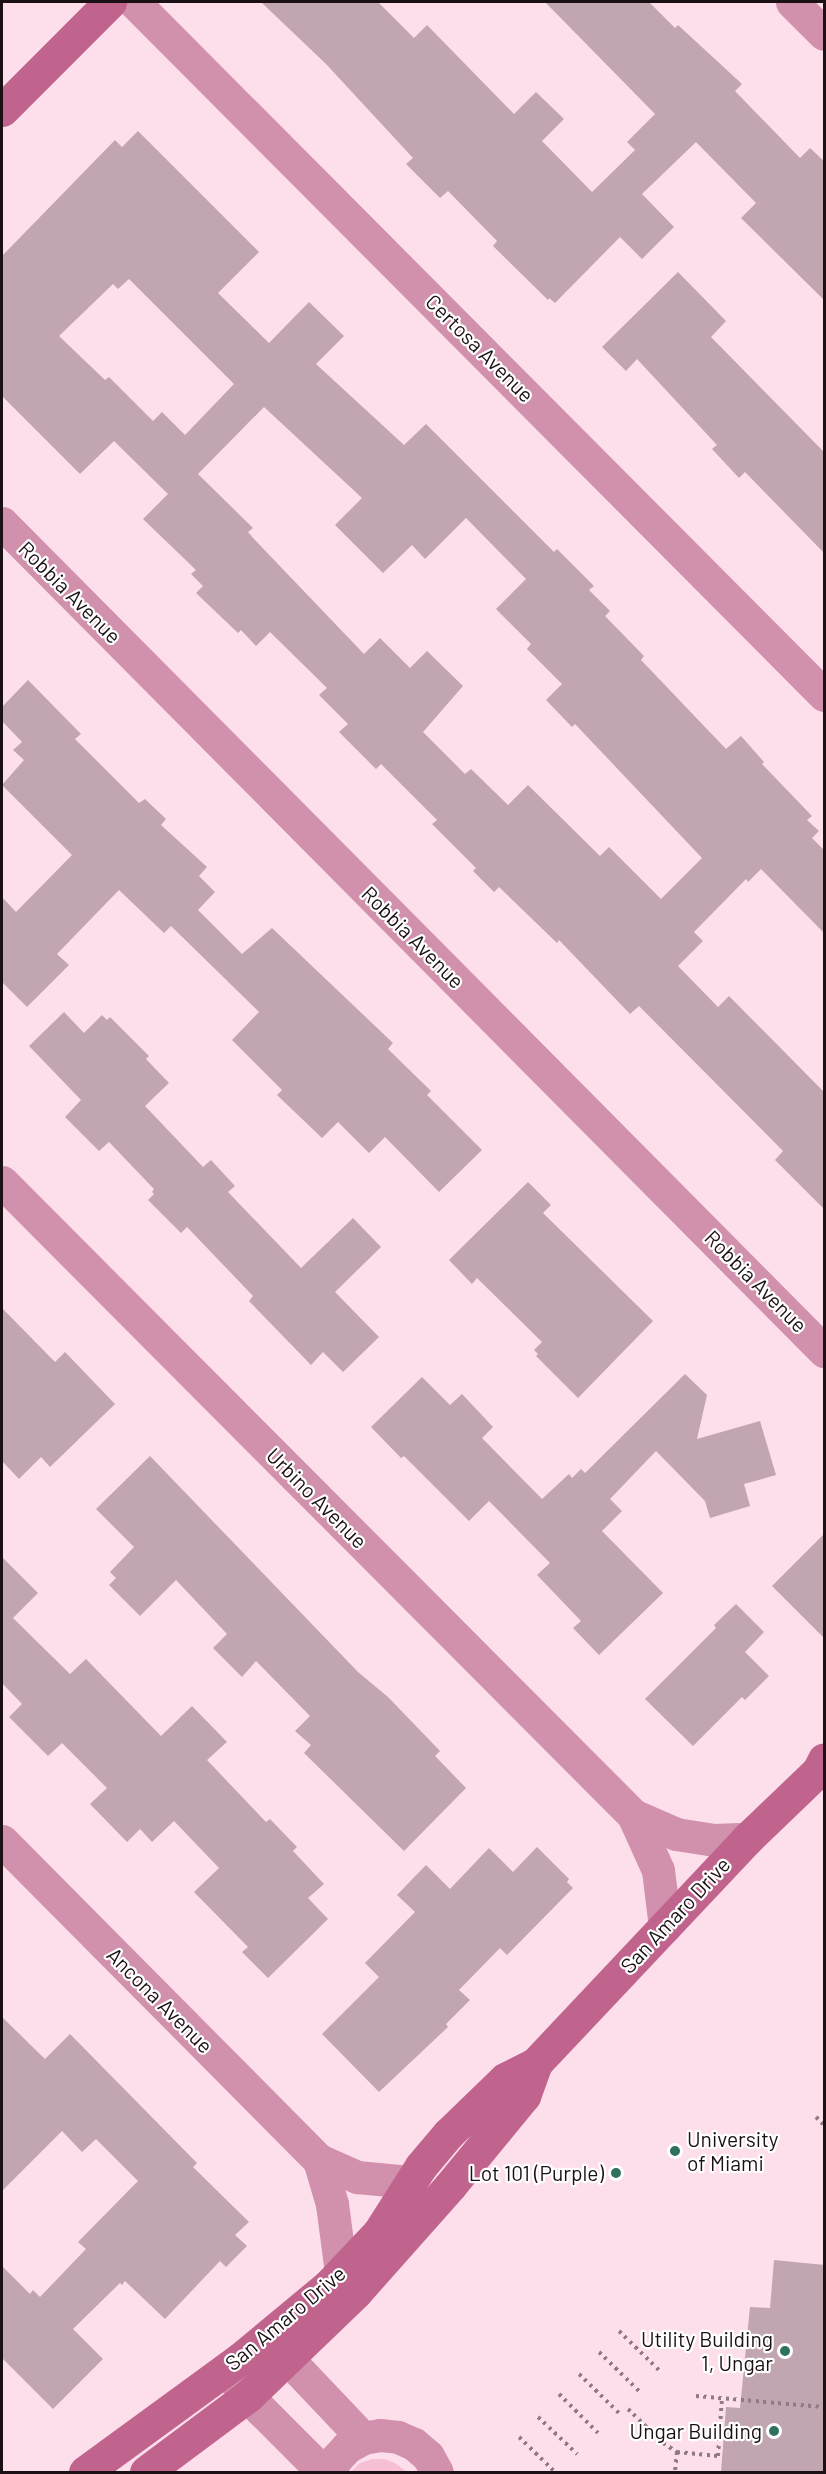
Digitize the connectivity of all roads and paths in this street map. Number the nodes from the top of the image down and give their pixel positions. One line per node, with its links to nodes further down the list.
1 (110, 2): 5 (street)
2 (134, 2): 7 (street, Certosa Avenue)
3 (792, 2): 4 (street)
4 (825, 34)
5 (2, 110)
6 (2, 523): 9 (street, Robbia Avenue)
7 (825, 695)
8 (2, 1182): 11 (street, Urbino Avenue)
9 (825, 1351)
10 (822, 1766): 12 (street, San Amaro Drive)
11 (633, 1815): 12 (street, Urbino Avenue); 14 (street, Urbino Avenue)
12 (747, 1839): 14 (street, San Amaro Drive)
13 (2, 1840): 18 (street, Ancona Avenue)
14 (665, 1927): 15 (street, San Amaro Drive)
15 (536, 2063): 19 (street, San Amaro Drive); 22 (street, San Amaro Drive)
16 (816, 2117): 17 (path)
17 (825, 2125)
18 (319, 2160): 19 (street, Ancona Avenue); 20 (street, Ancona Avenue)
19 (410, 2182): 20 (street, San Amaro Drive)
20 (341, 2272): 22 (street, San Amaro Drive)
21 (619, 2331): 25 (path)
22 (277, 2348): 24 (street, San Amaro Drive); 29 (street, San Amaro Drive); 38 (street)
23 (599, 2352): 27 (path)
24 (225, 2370): 29 (street); 43 (street, San Amaro Drive)
25 (660, 2371)
26 (579, 2374): 34 (path)
27 (639, 2391)
28 (559, 2394): 36 (path)
29 (248, 2396): 44 (street, San Amaro Drive); 45 (street)
30 (696, 2396): 31 (path)
31 (722, 2398): 32 (path); 41 (path)
32 (825, 2407)
33 (628, 2409): 39 (path)
34 (619, 2413)
35 (538, 2416): 40 (path)
36 (598, 2433)
37 (519, 2437): 48 (path)
38 (363, 2438): 46 (street); 47 (street)
39 (677, 2452): 41 (path); 49 (path)
40 (577, 2454)
41 (700, 2454): 42 (path)
42 (700, 2460)
43 (85, 2472)
44 (146, 2472)
45 (323, 2472)
46 (329, 2472)
47 (437, 2472)
48 (555, 2472)
49 (675, 2472)

